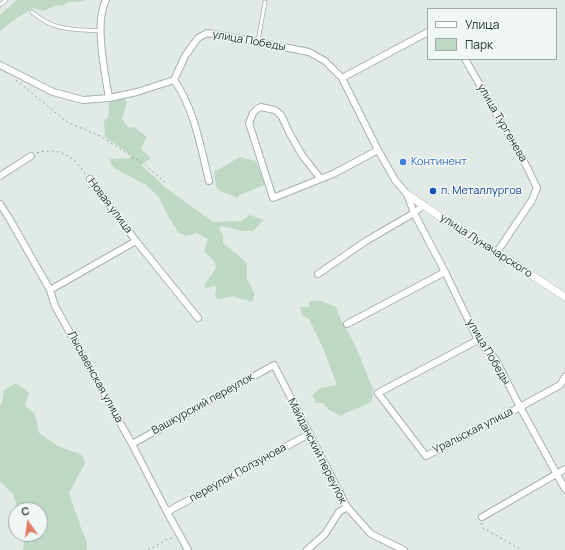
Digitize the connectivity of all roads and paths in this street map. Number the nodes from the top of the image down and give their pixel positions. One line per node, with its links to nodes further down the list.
1 (6, 0): 4 (lane)
2 (106, 0): 6 (street)
3 (265, 2): 8 (lane)
4 (0, 5)
5 (32, 12): 6 (lane)
6 (101, 31): 14 (street)
7 (427, 33): 11 (street)
8 (258, 42): 11 (street, улица Победы); 12 (street, улица Победы)
9 (466, 60): 27 (street, улица Тургенева)
10 (0, 65): 14 (street)
11 (342, 78): 15 (street, улица Победы)
12 (174, 80): 14 (street); 20 (street)
13 (17, 81): 21 (path)
14 (109, 98)
15 (378, 150): 18 (street); 22 (street, улица Победы)
16 (31, 156): 17 (street); 19 (path, Новая улица)
17 (0, 176)
18 (320, 178): 18 (street)
19 (90, 180): 26 (street, Новая улица)
20 (209, 181)
21 (166, 184)
22 (407, 194): 24 (street, улица Луначарского); 25 (street, улица Победы)
23 (0, 204): 30 (street, Лысьвенская улица)
24 (424, 205): 25 (street); 27 (street, улица Луначарского)
25 (414, 213): 28 (street, улица Победы); 29 (street)
26 (136, 242): 30 (street); 32 (street, Новая улица)
27 (497, 252): 31 (street, улица Луначарского)
28 (445, 272): 33 (street); 34 (street, улица Победы)
29 (318, 274)
30 (50, 290): 39 (street, Лысьвенская улица)
31 (565, 297)
32 (198, 318)
33 (347, 324)
34 (478, 340): 37 (street, улица Победы); 37 (street, Уральская улица)
35 (274, 365): 38 (street, Майданский переулок); 39 (street, Вашкурский переулок)
36 (565, 377): 37 (street, Уральская улица)
37 (520, 408): 41 (street, улица Победы)
38 (309, 434): 43 (street, Майданский переулок); 44 (street, переулок Ползунова)
39 (132, 444): 44 (street, Лысьвенская улица)
40 (565, 469): 41 (street)
41 (556, 474): 42 (street, улица Победы); 45 (street)
42 (565, 489)
43 (347, 507): 49 (street, Майданский переулок); 50 (street)
44 (167, 512): 46 (street, Лысьвенская улица)
45 (482, 517): 51 (path)
46 (181, 537): 47 (path); 48 (street, Лысьвенская улица)
47 (148, 550)
48 (188, 550)
49 (307, 550)
50 (404, 550)
51 (522, 550)

